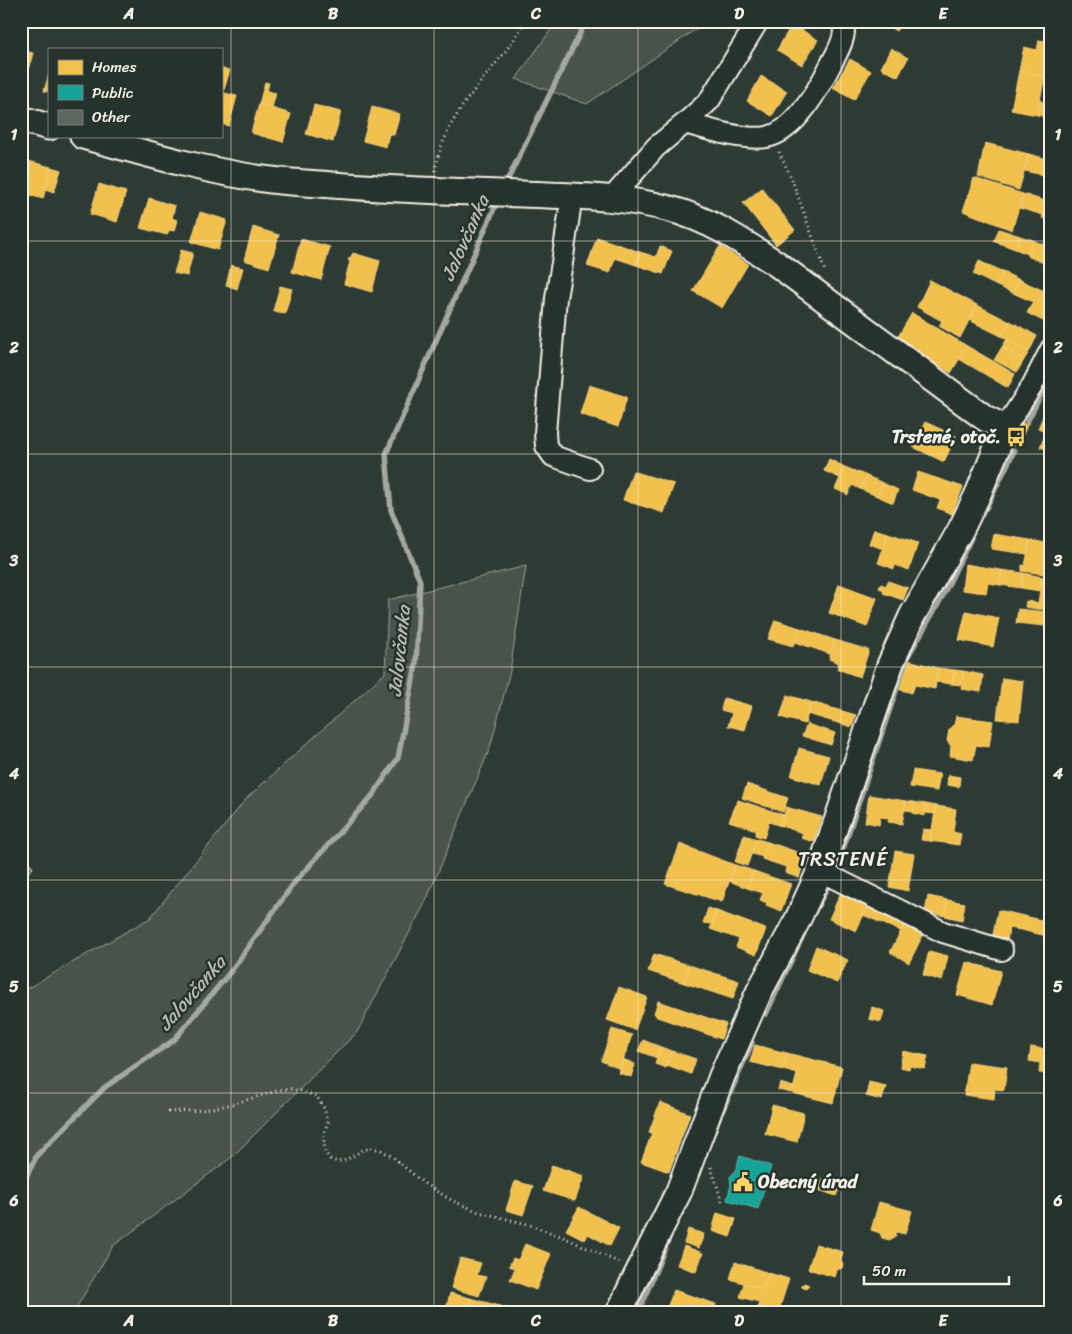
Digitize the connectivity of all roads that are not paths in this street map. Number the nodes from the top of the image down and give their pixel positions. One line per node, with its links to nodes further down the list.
1 (758, 21): 4 (street)
2 (842, 21): 4 (street)
3 (21, 119): 5 (street)
4 (685, 123): 8 (street)
5 (48, 127)
6 (90, 138): 7 (street)
7 (572, 195): 8 (street); 11 (street)
8 (612, 198): 10 (street)
9 (1051, 349): 10 (street)
10 (1005, 428): 12 (street)
11 (590, 469)
12 (820, 872): 13 (street); 14 (street)
13 (1002, 950)
14 (620, 1313)

